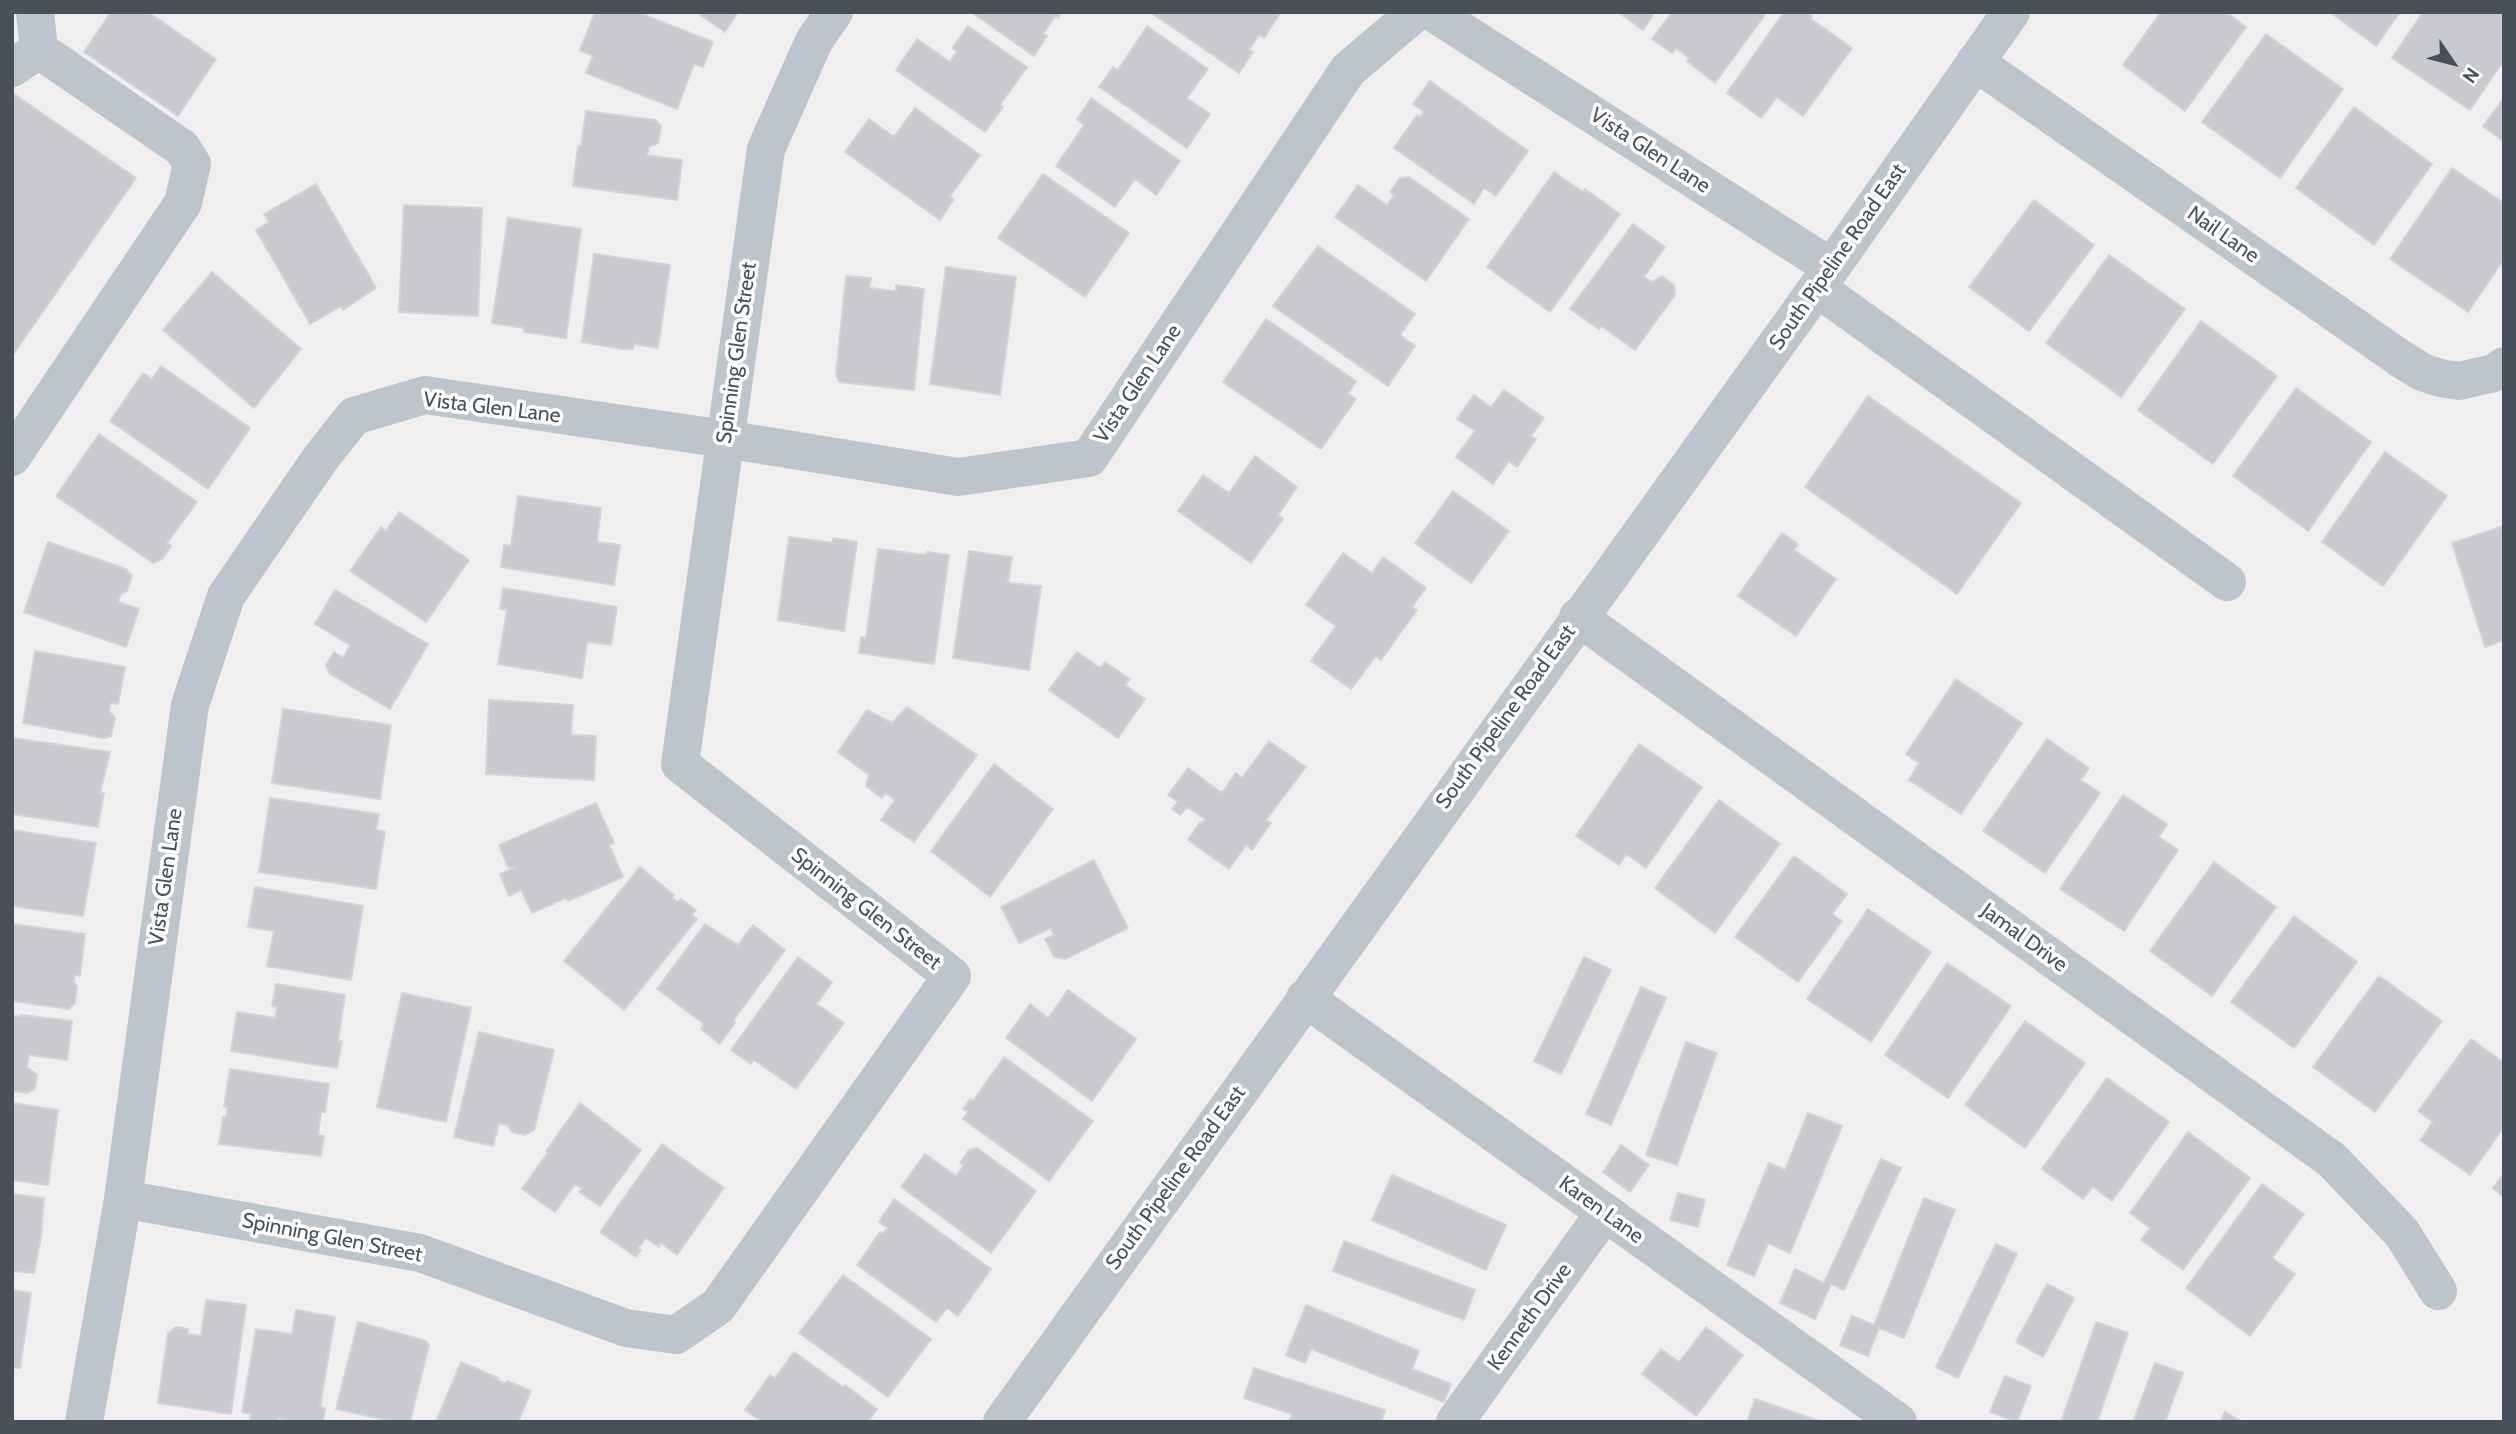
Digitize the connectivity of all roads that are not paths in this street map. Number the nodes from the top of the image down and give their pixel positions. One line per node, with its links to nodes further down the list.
1 (35, 12): 6 (street)
2 (834, 12): 10 (street, Spinning Glen Street)
3 (1416, 12): 10 (street, Vista Glen Lane)
4 (1433, 12): 8 (street, Vista Glen Lane)
5 (2011, 12): 7 (street, South Pipeline Road East)
6 (26, 59): 11 (street)
7 (1975, 62): 8 (street, South Pipeline Road East); 9 (street, Nail Lane)
8 (1824, 277): 12 (street, Vista Glen Lane); 13 (street, South Pipeline Road East)
9 (2492, 372)
10 (725, 439): 15 (street, Vista Glen Lane); 15 (street, Spinning Glen Street)
11 (12, 457)
12 (2227, 582)
13 (1578, 617): 14 (street, South Pipeline Road East); 17 (street, Jamal Drive)
14 (1305, 998): 16 (street, Karen Lane); 19 (street, South Pipeline Road East)
15 (123, 1199): 18 (street, Vista Glen Lane)
16 (1605, 1212): 20 (street, Kenneth Drive); 21 (street, Karen Lane)
17 (2438, 1291)
18 (84, 1422)
19 (1002, 1422)
20 (1455, 1422)
21 (1898, 1422)

